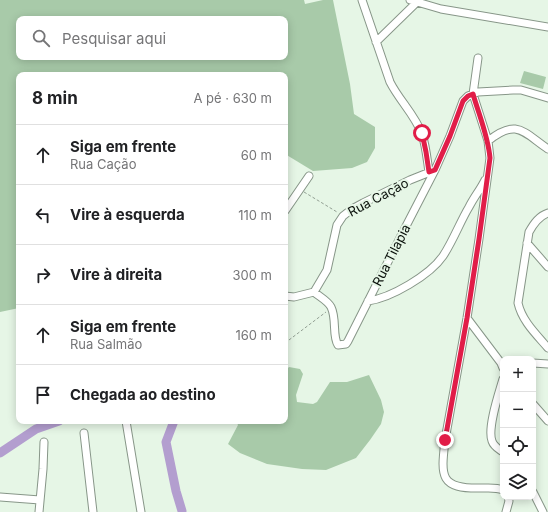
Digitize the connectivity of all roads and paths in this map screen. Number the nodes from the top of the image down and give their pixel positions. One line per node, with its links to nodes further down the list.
1 (362, 0): 4 (street)
2 (413, 1): 3 (street); 4 (street)
3 (548, 27)
4 (376, 42): 10 (street)
5 (478, 58): 6 (street)
6 (473, 94): 7 (street); 8 (street); 10 (street, Rua Tilapia)
7 (548, 98)
8 (488, 141): 9 (street); 12 (street)
9 (548, 149)
10 (432, 171): 16 (street, Rua Cação); 21 (street, Rua Tilapia)
11 (309, 176): 13 (street)
12 (486, 176): 21 (street); 23 (street)
13 (300, 189): 14 (street); 16 (path)
14 (288, 207)
15 (548, 213): 17 (street)
16 (343, 216): 19 (street, Rua Cação)
17 (527, 243): 18 (street); 25 (street)
18 (548, 268)
19 (314, 292): 20 (street); 22 (street)
20 (288, 296)
21 (368, 301): 22 (street, Rua Tilapia)
22 (331, 308): 24 (path)
23 (467, 318): 26 (street); 36 (street)
24 (288, 341)
25 (548, 348)
26 (500, 362)
27 (536, 363): 28 (street)
28 (548, 364)
29 (500, 390): 35 (street)
30 (536, 407): 31 (street)
31 (548, 421)
32 (126, 424): 43 (street)
33 (84, 433): 42 (street)
34 (44, 442): 39 (street)
35 (500, 450)
36 (500, 489)
37 (0, 497): 39 (street)
38 (536, 498): 45 (street)
39 (40, 500): 41 (street)
40 (508, 500): 44 (street)
41 (39, 512)
42 (93, 512)
43 (141, 512)
44 (506, 512)
45 (543, 512)

